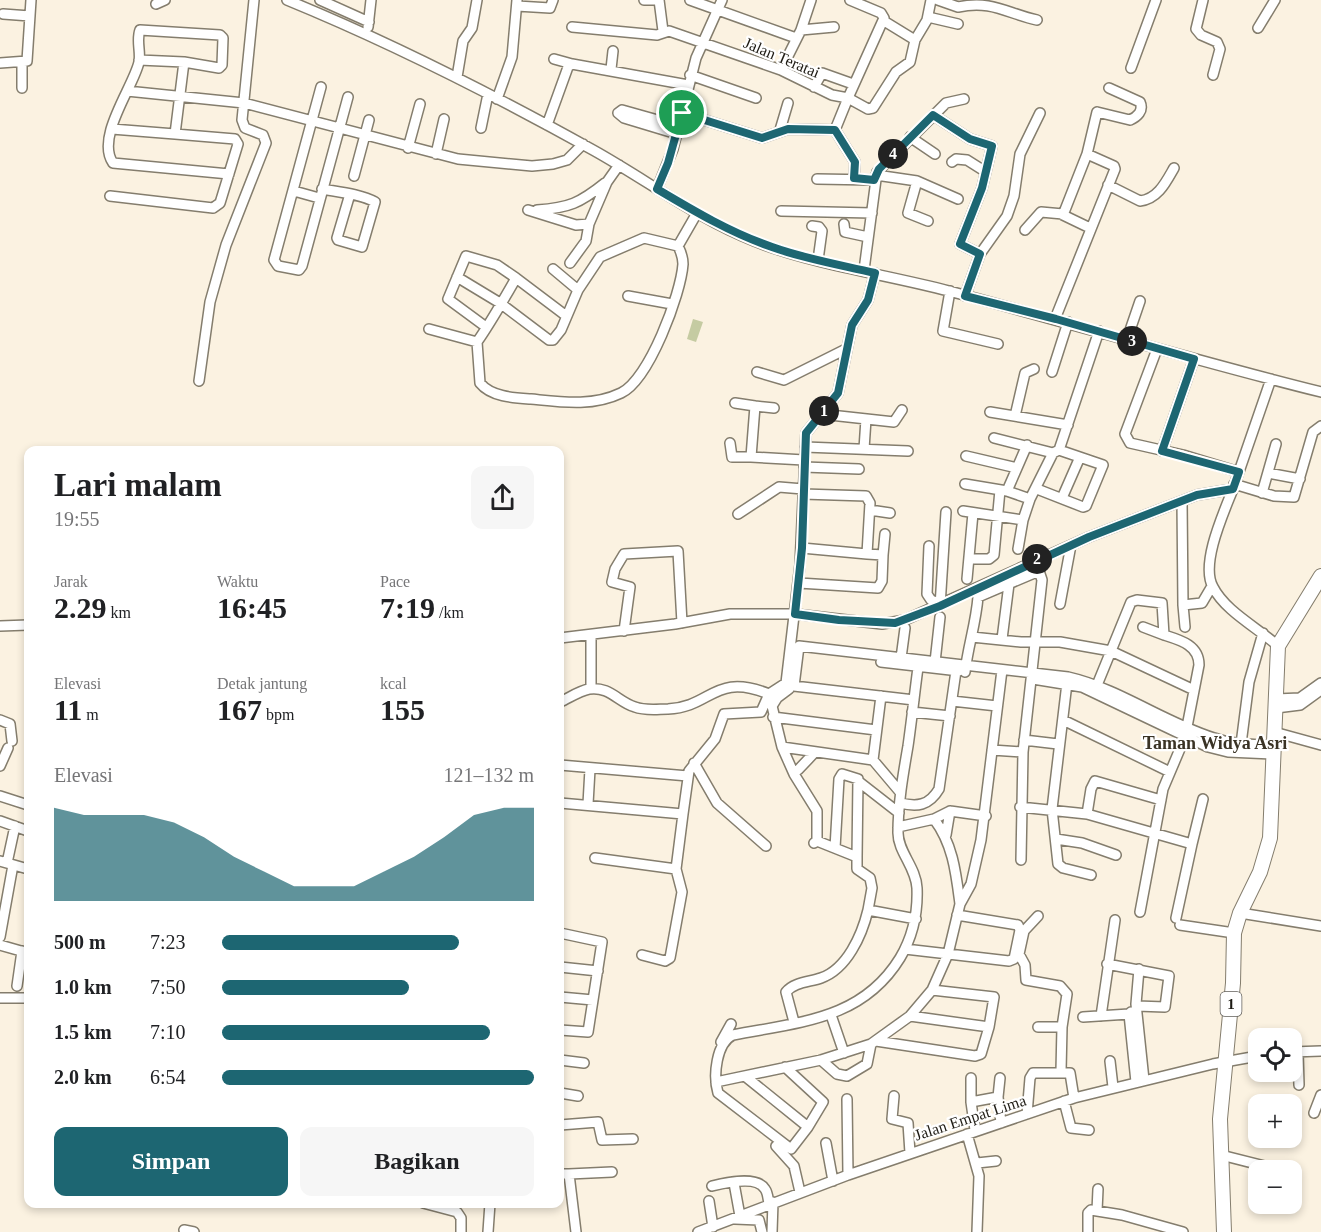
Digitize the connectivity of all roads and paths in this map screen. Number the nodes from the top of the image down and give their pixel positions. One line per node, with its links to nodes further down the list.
1 (31, 0): 25 (street)
2 (254, 0): 64 (street)
3 (287, 0): 30 (street)
4 (320, 0): 22 (street)
5 (365, 0): 30 (street)
6 (371, 0): 30 (street)
7 (477, 0): 49 (street)
8 (553, 0): 20 (street)
9 (644, 0): 10 (street)
10 (657, 0): 34 (street)
11 (690, 0): 23 (street)
12 (722, 0): 23 (street)
13 (811, 0): 35 (street)
14 (850, 0): 21 (street)
15 (931, 0): 26 (street)
16 (938, 0): 27 (street)
17 (1156, 0): 45 (street)
18 (1203, 0): 48 (street)
19 (1275, 0): 33 (street)
20 (517, 3): 62 (street)
21 (870, 3): 28 (street)
22 (338, 4): 30 (street)
23 (718, 10): 35 (street); 37 (street)
24 (3, 14): 25 (street)
25 (30, 16): 43 (street)
26 (928, 16): 29 (street); 36 (street)
27 (1038, 20)
28 (884, 21): 36 (street); 51 (street)
29 (958, 24)
30 (365, 27): 49 (street)
31 (572, 27): 34 (street, Jalan Teratai)
32 (834, 27): 35 (street)
33 (1258, 28)
34 (663, 31): 37 (street, Jalan Teratai)
35 (799, 34): 47 (street)
36 (915, 40): 61 (street, Jalan Teratai)
37 (704, 42): 47 (street, Jalan Teratai); 50 (street)
38 (613, 51): 46 (street)
39 (554, 59): 44 (street)
40 (139, 60): 41 (street); 41 (street); 56 (street)
41 (184, 62): 58 (street)
42 (0, 63): 43 (street)
43 (22, 63): 54 (street)
44 (572, 63): 46 (street); 73 (street)
45 (1131, 68)
46 (611, 69): 50 (street)
47 (781, 70): 53 (street, Jalan Teratai)
48 (1213, 75)
49 (457, 77): 57 (street)
50 (689, 80): 60 (street); 67 (street)
51 (853, 84): 53 (street); 61 (street)
52 (321, 87): 72 (street)
53 (814, 87): 61 (street, Jalan Teratai)
54 (22, 88)
55 (1109, 88): 88 (street)
56 (127, 91): 58 (street); 76 (street)
57 (488, 94): 62 (street); 75 (street)
58 (178, 97): 64 (street); 81 (street)
59 (348, 97): 77 (street)
60 (756, 98)
61 (848, 98): 80 (street)
62 (497, 99): 73 (street)
63 (964, 99): 69 (street)
64 (244, 103): 72 (street); 150 (street)
65 (788, 103): 79 (street)
66 (420, 104): 85 (street)
67 (682, 113): 78 (street); 79 (street)
68 (1040, 113): 119 (street)
69 (933, 115): 83 (street); 92 (street)
70 (444, 119): 86 (street)
71 (369, 120): 82 (street)
72 (312, 121): 77 (street); 102 (street)
73 (547, 125): 84 (street)
74 (666, 126): 78 (street)
75 (481, 128)
76 (112, 129): 81 (street); 93 (street)
77 (339, 129): 82 (street); 103 (street)
78 (678, 130): 101 (street)
79 (780, 130): 80 (street)
80 (835, 130): 96 (street)
81 (175, 134): 93 (street)
82 (365, 136): 85 (street); 94 (street)
83 (910, 137): 87 (street); 95 (street)
84 (583, 144): 86 (street); 90 (street)
85 (408, 148): 86 (street)
86 (436, 154)
87 (935, 154)
88 (1087, 154): 100 (street); 110 (street)
89 (952, 162): 92 (street)
90 (619, 165): 99 (street); 101 (street)
91 (1174, 168): 100 (street)
92 (986, 172): 119 (street)
93 (229, 174): 105 (street)
94 (354, 176)
95 (875, 177): 96 (street); 98 (street); 109 (street)
96 (854, 178): 97 (street)
97 (817, 179)
98 (917, 181): 106 (street); 111 (street)
99 (607, 182): 112 (street); 112 (street)
100 (1108, 185): 115 (street)
101 (657, 189): 108 (street)
102 (294, 191): 103 (street); 103 (street)
103 (321, 193): 104 (street)
104 (350, 194): 104 (street)
105 (110, 196)
106 (958, 200)
107 (781, 211): 109 (street)
108 (697, 213): 118 (street); 120 (street)
109 (872, 213): 117 (street)
110 (1063, 214): 115 (street); 116 (street)
111 (928, 221)
112 (589, 224): 121 (street)
113 (844, 224): 117 (street)
114 (812, 226): 120 (street)
115 (1090, 228): 135 (street)
116 (1025, 230)
117 (868, 237): 123 (street)
118 (678, 246): 127 (street); 133 (street)
119 (980, 254): 130 (street)
120 (818, 260): 123 (street)
121 (570, 263)
122 (553, 269): 127 (street)
123 (864, 270): 124 (street)
124 (875, 273): 128 (street); 144 (street)
125 (457, 277): 126 (street); 132 (street); 137 (street)
126 (516, 278): 132 (street); 134 (street)
127 (578, 290): 134 (street)
128 (950, 291): 130 (street); 142 (street)
129 (628, 296): 133 (street)
130 (965, 296): 135 (street)
131 (1140, 301): 140 (street)
132 (500, 303): 134 (street); 137 (street)
133 (672, 304): 141 (street)
134 (566, 315)
135 (1056, 319): 136 (street)
136 (1068, 322): 139 (street); 148 (street)
137 (486, 327): 141 (street)
138 (429, 329): 141 (street)
139 (1099, 331): 140 (street); 160 (street)
140 (1127, 339): 143 (street)
141 (477, 342)
142 (998, 344)
143 (1157, 349): 145 (street); 169 (street)
144 (846, 350): 147 (street); 157 (street)
145 (1194, 359): 149 (street); 169 (street)
146 (1034, 369): 158 (street)
147 (757, 372)
148 (1052, 372)
149 (1270, 380): 151 (street); 177 (street)
150 (199, 381)
151 (1321, 392)
152 (735, 404): 153 (street)
153 (755, 406): 154 (street); 172 (street)
154 (774, 408)
155 (902, 410): 159 (street)
156 (990, 412): 158 (street)
157 (821, 414): 159 (street); 166 (street)
158 (1015, 416): 160 (street)
159 (866, 419): 167 (street)
160 (1068, 425): 170 (street)
161 (1321, 426): 179 (street)
162 (994, 438): 165 (street)
163 (730, 442): 172 (street)
164 (1276, 444): 178 (street)
165 (1027, 445): 170 (street); 175 (street)
166 (805, 447): 167 (street); 174 (street)
167 (864, 449): 168 (street)
168 (908, 451)
169 (1162, 451): 177 (street)
170 (1056, 452): 173 (street); 182 (street)
171 (966, 456): 175 (street)
172 (751, 457): 174 (street)
173 (1080, 457): 186 (street); 186 (street)
174 (804, 464): 176 (street); 183 (street)
175 (1017, 468): 184 (street)
176 (859, 469)
177 (1239, 472): 181 (street)
178 (1268, 473): 179 (street); 185 (street)
179 (1300, 479): 185 (street)
180 (965, 484): 184 (street)
181 (1233, 487): 185 (street); 188 (street); 209 (street)
182 (1037, 489): 186 (street); 187 (street)
183 (803, 491): 189 (street); 194 (street); 200 (street)
184 (1004, 491): 187 (street); 195 (street)
185 (1262, 493)
186 (1062, 498)
187 (1030, 499): 196 (street)
188 (1182, 501): 198 (street); 212 (street)
189 (870, 510): 192 (street); 202 (street)
190 (963, 511): 193 (street)
191 (946, 512): 211 (street)
192 (890, 513)
193 (973, 513): 195 (street); 204 (street)
194 (738, 514)
195 (997, 517): 196 (street); 204 (street)
196 (1023, 520): 201 (street)
197 (885, 534): 203 (street)
198 (1071, 545): 210 (street); 211 (street)
199 (929, 546): 211 (street)
200 (802, 548): 202 (street); 207 (street)
201 (1018, 549)
202 (867, 554): 203 (street)
203 (883, 555): 207 (street)
204 (969, 559): 206 (street)
205 (1321, 576): 229 (highway, 1)
206 (967, 579)
207 (799, 583): 213 (street)
208 (1009, 584): 225 (street); 227 (street); 228 (street)
209 (1212, 586): 212 (street); 222 (street)
210 (1060, 604)
211 (940, 605): 213 (street)
212 (1183, 605): 219 (street)
213 (795, 614): 215 (street); 245 (street)
214 (940, 617): 233 (street)
215 (682, 623): 221 (street); 221 (street)
216 (24, 625): 217 (street)
217 (0, 626)
218 (1143, 627): 223 (street)
219 (1185, 627)
220 (905, 628): 232 (street)
221 (624, 631): 224 (street)
222 (1263, 633): 229 (street); 261 (street)
223 (1164, 634): 231 (street); 243 (street)
224 (591, 635): 226 (street); 242 (street)
225 (972, 637): 227 (street); 235 (street)
226 (564, 638)
227 (1002, 639): 228 (street)
228 (1035, 643): 231 (street); 237 (street)
229 (1278, 646): 250 (highway, 1)
230 (798, 649): 232 (street); 234 (street); 240 (street)
231 (1111, 651): 241 (street); 243 (street)
232 (901, 658): 234 (street)
233 (935, 662): 234 (street); 235 (street)
234 (918, 663): 235 (street); 248 (street)
235 (962, 670): 236 (street); 249 (street)
236 (1002, 673): 237 (street); 251 (street)
237 (1030, 676): 238 (street); 241 (street); 259 (street)
238 (1067, 683): 241 (street); 256 (street)
239 (1321, 683): 250 (street)
240 (794, 686): 246 (street); 254 (street)
241 (1096, 688): 258 (street)
242 (591, 689): 245 (street); 247 (street)
243 (1194, 690): 258 (street)
244 (1321, 690): 250 (street)
245 (770, 694): 269 (street)
246 (880, 696): 248 (street); 257 (street)
247 (564, 700)
248 (914, 700): 252 (street)
249 (952, 701): 251 (street); 253 (street)
250 (1276, 703): 265 (highway, 1)
251 (997, 706): 264 (street)
252 (912, 712): 253 (street); 277 (street)
253 (950, 716): 285 (street)
254 (773, 717): 257 (street); 263 (street)
255 (0, 720): 270 (street)
256 (1063, 720): 260 (street); 276 (street)
257 (876, 730): 268 (street)
258 (1187, 732): 261 (street); 265 (street); 276 (street)
259 (1024, 740): 260 (street); 267 (street)
260 (1059, 744): 286 (street)
261 (1241, 744): 265 (street)
262 (1321, 745): 265 (street)
263 (782, 747): 266 (street); 301 (street)
264 (992, 750): 267 (street); 290 (street)
265 (1273, 750): 315 (highway, 1)
266 (815, 752): 268 (street); 273 (street)
267 (1023, 752): 284 (street)
268 (873, 760): 277 (street)
269 (694, 763): 274 (street); 300 (street)
270 (0, 766)
271 (564, 766): 272 (street)
272 (590, 769): 274 (street); 283 (street)
273 (798, 770)
274 (688, 776): 288 (street)
275 (858, 781): 285 (street); 301 (street); 303 (street)
276 (1167, 781): 280 (street)
277 (900, 792): 285 (street)
278 (0, 796): 282 (street)
279 (1203, 799): 299 (street)
280 (1161, 800): 289 (street); 297 (street)
281 (564, 803): 283 (street)
282 (24, 804)
283 (588, 804): 288 (street)
284 (1020, 807): 286 (street); 305 (street)
285 (899, 808): 294 (street)
286 (1052, 809): 289 (street); 298 (street)
287 (950, 811): 290 (street); 291 (street); 296 (street)
288 (683, 814): 308 (street)
289 (1087, 814): 297 (street)
290 (986, 816): 311 (street)
291 (934, 819): 294 (street); 296 (street)
292 (0, 821): 293 (street)
293 (15, 826): 295 (street); 306 (street)
294 (898, 827): 318 (street)
295 (24, 829)
296 (946, 835): 310 (street)
297 (1155, 835): 299 (street); 314 (street)
298 (1056, 840): 302 (street); 309 (street)
299 (1192, 844): 321 (street)
300 (766, 846)
301 (835, 848): 303 (street)
302 (1116, 855)
303 (857, 857): 313 (street)
304 (595, 858): 308 (street)
305 (1021, 860)
306 (7, 863): 307 (street); 323 (street)
307 (24, 868)
308 (676, 869): 328 (street)
309 (1091, 875)
310 (958, 884): 311 (street); 312 (street)
311 (971, 884): 312 (street)
312 (960, 904): 316 (street)
313 (868, 910): 318 (street); 346 (street)
314 (1140, 912)
315 (1240, 913): 320 (street); 321 (highway, 1)
316 (957, 915): 327 (street); 327 (street)
317 (1038, 916): 350 (street)
318 (916, 919): 325 (street)
319 (1115, 920): 330 (street)
320 (1321, 926)
321 (1234, 933): 360 (highway, 1)
322 (564, 934): 333 (street)
323 (0, 937)
324 (0, 945): 326 (street)
325 (905, 948): 327 (street); 342 (street)
326 (24, 952)
327 (948, 954): 335 (street)
328 (642, 955)
329 (24, 956): 334 (street)
330 (1107, 964): 332 (street); 344 (street)
331 (564, 967): 333 (street)
332 (1139, 969): 340 (street); 340 (street)
333 (598, 971): 339 (street)
334 (17, 986)
335 (932, 990): 343 (street); 348 (street)
336 (564, 997): 339 (street)
337 (0, 998): 338 (street)
338 (24, 998)
339 (593, 1000): 351 (street)
340 (1137, 1006): 341 (street); 367 (street)
341 (1129, 1014): 344 (street); 367 (street)
342 (831, 1015): 346 (street); 355 (street)
343 (910, 1016): 348 (street); 352 (street)
344 (1101, 1016): 345 (street)
345 (1083, 1017)
346 (794, 1022): 368 (street)
347 (731, 1024): 403 (street)
348 (989, 1027): 352 (street)
349 (1038, 1027): 350 (street)
350 (1062, 1027): 363 (street)
351 (564, 1030)
352 (873, 1042): 355 (street); 358 (street)
353 (1302, 1052): 354 (street)
354 (1321, 1052)
355 (844, 1053): 358 (street)
356 (1248, 1058): 360 (street, Jalan Empat Lima)
357 (564, 1060): 361 (street)
358 (821, 1060): 362 (street)
359 (1110, 1061): 371 (street)
360 (1225, 1062): 367 (street, Jalan Empat Lima); 391 (highway, 1)
361 (584, 1063)
362 (785, 1067): 364 (street); 385 (street)
363 (1061, 1071): 377 (street); 382 (street)
364 (746, 1077): 368 (street); 385 (street)
365 (971, 1078): 380 (street)
366 (1000, 1078): 376 (street)
367 (1140, 1081): 371 (street, Jalan Empat Lima)
368 (716, 1082): 385 (street)
369 (1299, 1082): 370 (street)
370 (1299, 1085)
371 (1113, 1087): 377 (street, Jalan Empat Lima)
372 (564, 1094): 374 (street)
373 (1321, 1095): 381 (street)
374 (578, 1096)
375 (894, 1096): 390 (street)
376 (998, 1097): 380 (street); 383 (street)
377 (1074, 1098): 379 (street, Jalan Empat Lima)
378 (847, 1099): 397 (street)
379 (1064, 1101): 382 (street, Jalan Empat Lima); 386 (street)
380 (970, 1102): 387 (street)
381 (1314, 1113)
382 (1027, 1114): 383 (street, Jalan Empat Lima)
383 (1001, 1123): 387 (street, Jalan Empat Lima)
384 (564, 1125): 388 (street)
385 (808, 1127)
386 (1089, 1130)
387 (971, 1132): 390 (street, Jalan Empat Lima); 394 (street)
388 (633, 1139)
389 (826, 1143): 399 (street)
390 (910, 1153): 397 (street, Jalan Empat Lima)
391 (1221, 1155): 393 (street); 421 (highway, 1)
392 (996, 1161): 394 (street)
393 (1248, 1162)
394 (976, 1163): 418 (street)
395 (612, 1172): 396 (street)
396 (564, 1173)
397 (848, 1174): 399 (street, Jalan Empat Lima)
398 (564, 1181): 414 (street)
399 (833, 1181): 403 (street, Jalan Empat Lima)
400 (734, 1183): 401 (street); 405 (street); 409 (street)
401 (712, 1186)
402 (1098, 1189): 408 (street)
403 (800, 1192): 405 (street, Jalan Empat Lima)
404 (709, 1201): 410 (street)
405 (771, 1203): 409 (street, Jalan Empat Lima); 417 (street)
406 (442, 1208): 412 (street)
407 (490, 1208): 413 (street)
408 (1097, 1210): 411 (street); 419 (street)
409 (737, 1217): 410 (street, Jalan Empat Lima); 416 (street)
410 (719, 1227): 415 (street, Jalan Empat Lima)
411 (1155, 1229): 420 (street)
412 (460, 1232)
413 (488, 1232)
414 (576, 1232)
415 (698, 1232)
416 (762, 1232)
417 (772, 1232)
418 (977, 1232)
419 (1088, 1232)
420 (1183, 1232)
421 (1224, 1232)

